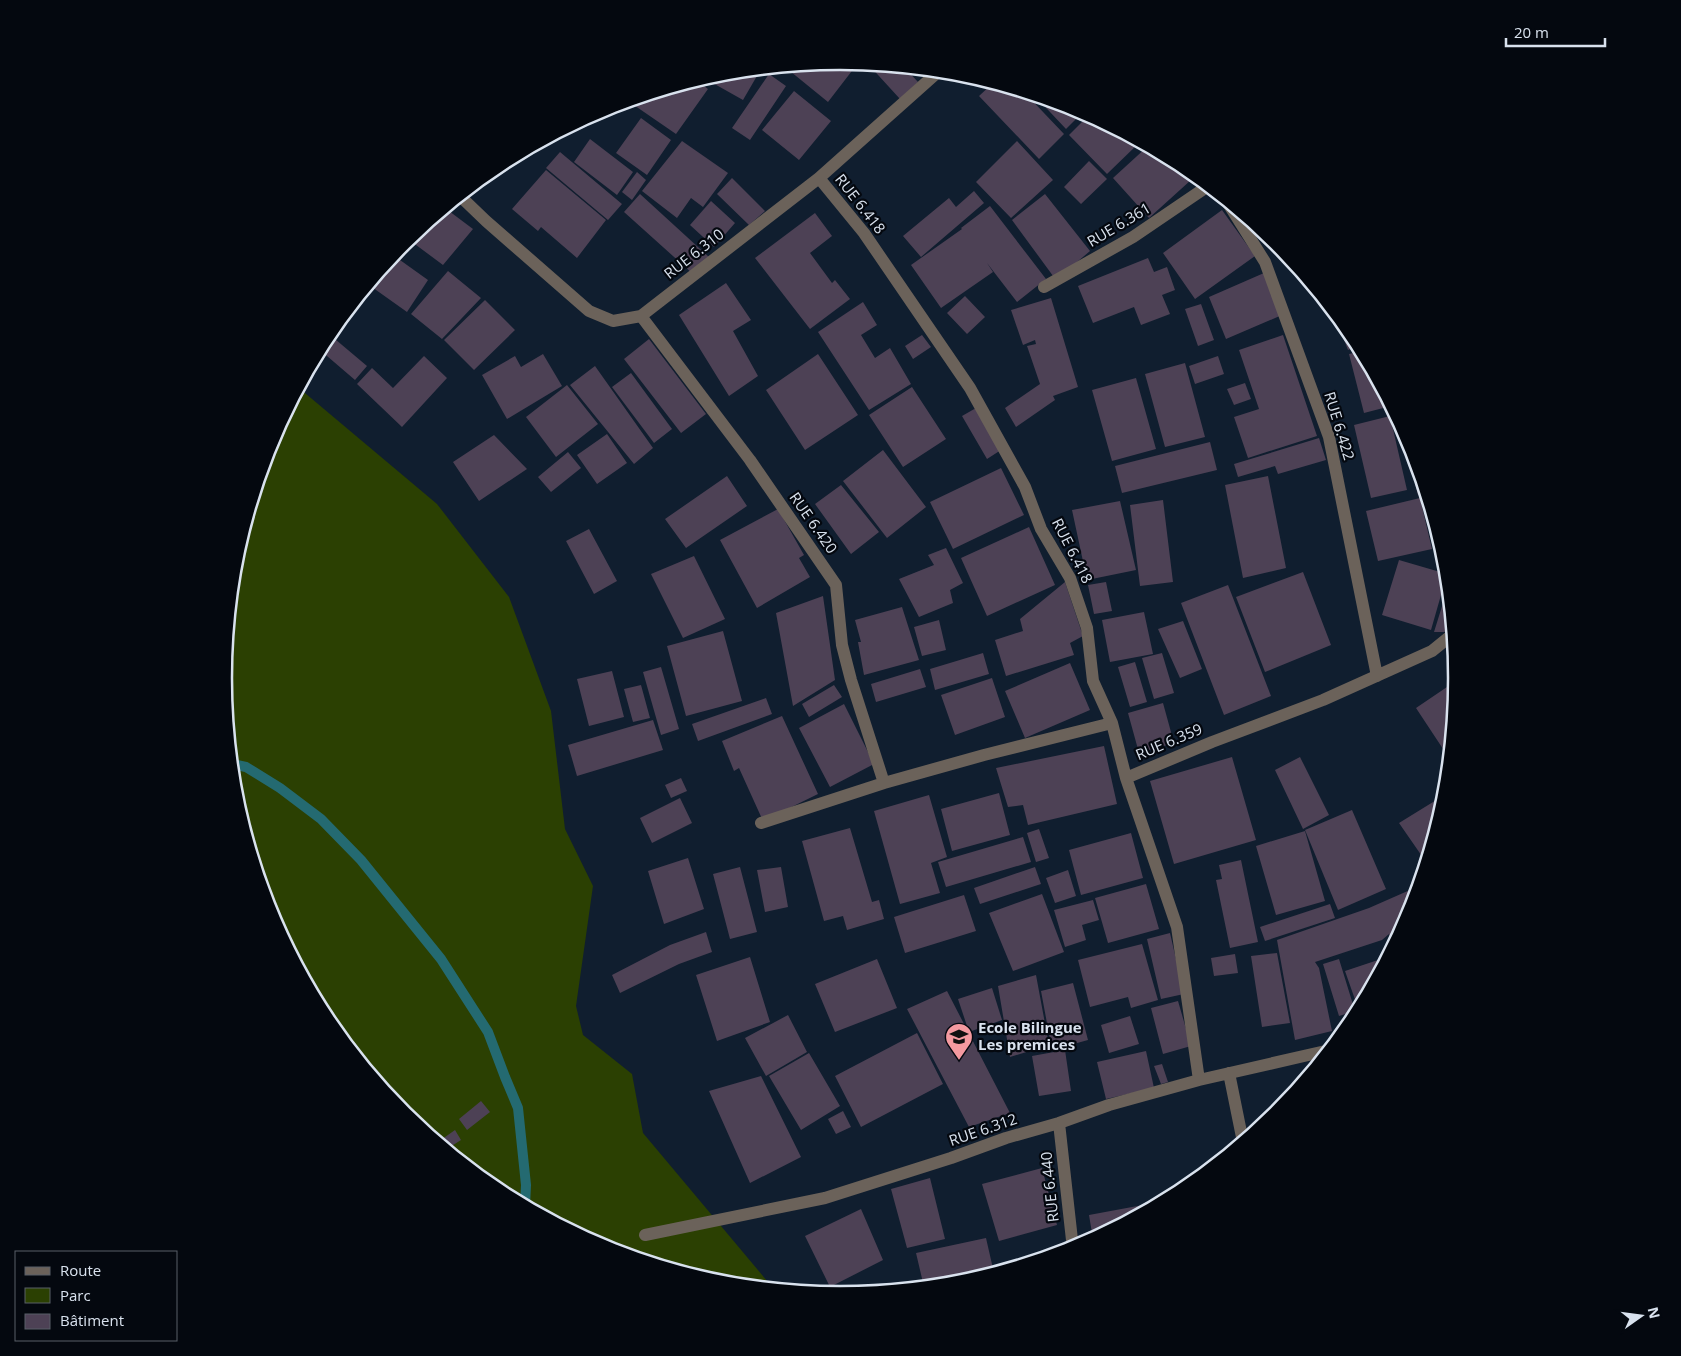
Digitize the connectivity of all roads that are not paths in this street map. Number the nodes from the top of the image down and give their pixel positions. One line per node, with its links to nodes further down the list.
1 (932, 77): 2 (street, RUE 6.310)
2 (819, 178): 7 (street, RUE 6.310); 10 (street, RUE 6.418)
3 (1202, 190): 6 (street, RUE 6.361)
4 (465, 200): 7 (street, RUE 6.310)
5 (1237, 218): 9 (street, RUE 6.422)
6 (1044, 287)
7 (641, 316): 12 (street, RUE 6.420)
8 (1447, 639): 9 (street, RUE 6.359)
9 (1378, 676): 11 (street, RUE 6.359)
10 (1112, 723): 11 (street, RUE 6.418); 12 (street)
11 (1126, 778): 16 (street, RUE 6.359)
12 (884, 783): 13 (street)
13 (762, 823)
14 (1319, 1052): 15 (street, RUE 6.312)
15 (1229, 1073): 16 (street, RUE 6.312); 18 (street)
16 (1200, 1080): 17 (street, RUE 6.312)
17 (1059, 1122): 19 (street, RUE 6.312); 20 (street, RUE 6.440)
18 (1241, 1135)
19 (645, 1235)
20 (1072, 1240)

